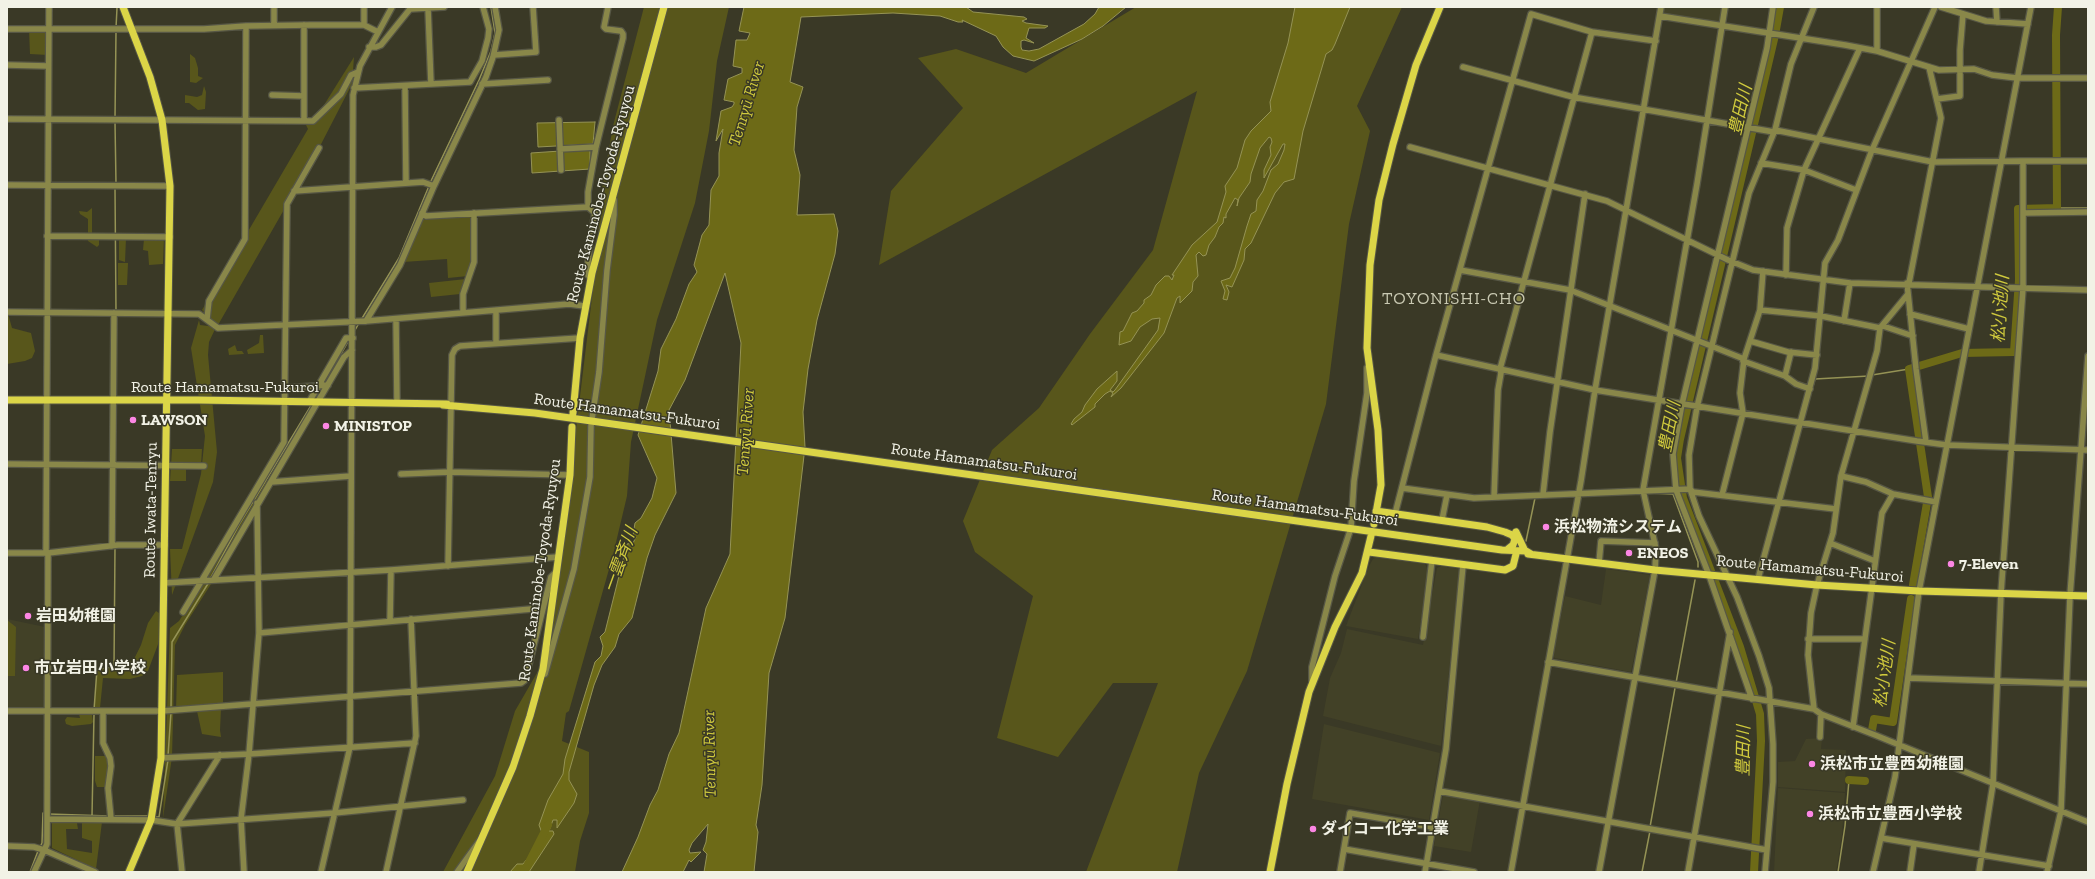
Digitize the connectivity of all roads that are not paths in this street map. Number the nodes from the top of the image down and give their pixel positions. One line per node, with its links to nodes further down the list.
1 (48, 7): 34 (street)
2 (123, 7): 33 (main road, Route Iwata-Tenryu)
3 (274, 7): 28 (street)
4 (364, 7): 30 (street)
5 (392, 7): 35 (street)
6 (444, 7): 22 (street)
7 (483, 7): 55 (street)
8 (495, 7): 43 (street)
9 (533, 7): 43 (street)
10 (608, 7): 74 (street)
11 (664, 7): 97 (main road, Route Kaminobe-Toyoda-Ryuyou)
12 (1440, 7): 149 (main road)
13 (1661, 7): 24 (street)
14 (1725, 7): 26 (street)
15 (1773, 7): 37 (street)
16 (1814, 7): 38 (street)
17 (1877, 7): 42 (street)
18 (1935, 7): 44 (street)
19 (1941, 7): 23 (street)
20 (1996, 7): 25 (street)
21 (2031, 7): 27 (street)
22 (428, 8): 40 (street); 55 (street)
23 (1963, 14): 25 (street); 49 (street)
24 (1660, 16): 26 (street); 39 (street)
25 (1997, 22): 27 (street)
26 (1722, 24): 37 (street); 68 (street)
27 (2028, 24): 51 (street)
28 (274, 25): 29 (street); 31 (street)
29 (304, 25): 30 (street); 60 (street)
30 (364, 25): 35 (street)
31 (246, 26): 33 (street); 69 (street)
32 (7, 29): 34 (street)
33 (132, 29): 34 (street); 66 (main road, Route Iwata-Tenryu)
34 (49, 30): 46 (street)
35 (378, 32): 40 (street)
36 (1592, 32): 39 (street); 54 (street); 61 (street)
37 (1770, 33): 38 (street); 71 (street)
38 (1800, 38): 41 (street); 72 (street)
39 (1656, 41): 63 (street)
40 (369, 47): 50 (street)
41 (1860, 48): 42 (street); 73 (street)
42 (1877, 51): 44 (street)
43 (494, 55): 56 (street)
44 (1912, 62): 48 (street); 78 (street)
45 (7, 65): 46 (street)
46 (48, 66): 65 (street)
47 (1463, 67): 54 (street)
48 (1929, 68): 49 (street); 62 (street)
49 (1960, 69): 51 (street); 62 (street)
50 (358, 72): 58 (street); 70 (street)
51 (2017, 78): 52 (street); 79 (street)
52 (2088, 78)
53 (548, 80): 56 (street)
54 (1513, 80): 61 (street); 84 (street)
55 (431, 84): 57 (street)
56 (482, 84): 92 (street)
57 (405, 86): 58 (street); 87 (street)
58 (354, 88): 93 (street)
59 (272, 95): 60 (street)
60 (304, 96): 70 (street)
61 (1575, 97): 63 (street); 89 (street)
62 (1937, 99): 82 (street)
63 (1644, 110): 68 (street); 99 (street)
64 (7, 119): 65 (street)
65 (47, 120): 66 (street); 90 (street)
66 (162, 120): 69 (street); 91 (main road, Route Iwata-Tenryu)
67 (559, 120): 77 (street)
68 (1707, 120): 71 (street); 106 (street)
69 (245, 121): 70 (street); 133 (street)
70 (304, 121)
71 (1748, 127): 72 (street); 107 (street)
72 (1774, 131): 73 (street); 83 (street)
73 (1817, 138): 78 (street); 86 (street)
74 (596, 147): 77 (street); 98 (street)
75 (1410, 147): 84 (street)
76 (319, 148): 95 (street)
77 (560, 149): 85 (street)
78 (1872, 150): 82 (street); 94 (street)
79 (2002, 161): 80 (street); 82 (street); 117 (street)
80 (2023, 161): 81 (street); 103 (street)
81 (2088, 161)
82 (1932, 162): 116 (street)
83 (1761, 163): 86 (street); 108 (street)
84 (1488, 168): 89 (street); 109 (street)
85 (561, 170)
86 (1804, 170): 94 (street); 111 (street)
87 (406, 183): 92 (street); 93 (street)
88 (7, 185): 90 (street)
89 (1551, 185): 96 (street); 114 (street)
90 (47, 186): 91 (street); 104 (street)
91 (170, 186): 105 (main road, Route Iwata-Tenryu)
92 (434, 186): 101 (street)
93 (352, 187): 95 (street); 137 (street)
94 (1856, 190): 113 (street)
95 (294, 191): 138 (street)
96 (1585, 194): 99 (street); 119 (street)
97 (613, 197): 112 (main road, Route Kaminobe-Toyoda-Ryuyou); 178 (street)
98 (588, 207): 102 (street); 112 (street)
99 (1626, 212): 106 (street); 123 (street)
100 (2088, 212): 103 (street)
101 (422, 213): 102 (street); 135 (street)
102 (474, 213): 130 (street)
103 (2023, 213): 118 (street)
104 (47, 236): 105 (street); 127 (street)
105 (170, 237): 129 (main road, Route Iwata-Tenryu)
106 (1686, 240): 107 (street); 140 (street)
107 (1718, 256): 108 (street); 145 (street)
108 (1729, 261): 110 (street); 148 (street)
109 (1460, 270): 114 (street); 152 (street)
110 (1763, 271): 111 (street); 124 (street)
111 (1786, 275): 113 (street)
112 (591, 278): 122 (main road, Route Kaminobe-Toyoda-Ryuyou)
113 (1824, 280): 115 (street); 132 (street)
114 (1524, 281): 119 (street); 156 (street)
115 (1850, 283): 116 (street); 136 (street)
116 (1908, 283): 117 (street); 121 (street)
117 (1977, 286): 118 (street); 141 (street)
118 (2020, 288): 120 (street); 184 (street)
119 (1570, 290): 123 (street); 158 (street)
120 (2088, 290)
121 (1908, 294): 131 (street); 139 (street)
122 (585, 306): 125 (street); 144 (main road, Route Kaminobe-Toyoda-Ryuyou)
123 (1609, 306): 140 (street); 163 (street)
124 (1760, 310): 132 (street); 146 (street)
125 (496, 311): 130 (street); 147 (street)
126 (7, 312): 127 (street)
127 (47, 312): 128 (street); 165 (street)
128 (114, 313): 129 (street); 166 (street)
129 (168, 313): 133 (street); 167 (main road, Route Iwata-Tenryu)
130 (463, 313): 134 (street)
131 (1910, 314): 141 (street); 142 (street)
132 (1821, 316): 136 (street); 153 (street)
133 (207, 319): 138 (street)
134 (396, 319): 135 (street); 172 (street)
135 (366, 321): 137 (street)
136 (1844, 321): 139 (street)
137 (353, 322): 138 (street); 143 (street)
138 (285, 325): 161 (street)
139 (1881, 327): 142 (street); 181 (street)
140 (1671, 329): 145 (street); 168 (street)
141 (1969, 329): 183 (street)
142 (1913, 336): 182 (street)
143 (353, 338): 150 (street); 160 (street)
144 (580, 338): 147 (street); 176 (main road, Route Kaminobe-Toyoda-Ryuyou)
145 (1697, 340): 148 (street); 173 (street)
146 (1750, 341): 151 (street); 155 (street)
147 (496, 343): 174 (street)
148 (1710, 345): 155 (street); 175 (street)
149 (1367, 348): 213 (main road); 218 (street)
150 (352, 350): 159 (street); 171 (street)
151 (1791, 352): 153 (street); 157 (street)
152 (1436, 355): 156 (street); 199 (street)
153 (1817, 355): 162 (street)
154 (2088, 356): 185 (street)
155 (1743, 360): 157 (street); 177 (street)
156 (1500, 369): 158 (street); 208 (street)
157 (1785, 376): 162 (street)
158 (1558, 382): 163 (street); 204 (street)
159 (328, 385): 160 (street); 170 (street)
160 (318, 386): 161 (street); 170 (street)
161 (286, 388): 169 (street)
162 (1810, 389): 179 (street)
163 (1595, 390): 168 (street); 203 (street)
164 (7, 400): 165 (main road, Route Hamamatsu-Fukuroi)
165 (46, 400): 166 (main road, Route Hamamatsu-Fukuroi); 188 (street)
166 (114, 400): 167 (main road, Route Hamamatsu-Fukuroi); 189 (street)
167 (167, 400): 169 (main road, Route Hamamatsu-Fukuroi); 190 (main road, Route Iwata-Tenryu)
168 (1658, 400): 173 (street); 202 (street)
169 (286, 402): 170 (main road, Route Hamamatsu-Fukuroi); 194 (street)
170 (314, 402): 171 (main road, Route Hamamatsu-Fukuroi); 198 (street)
171 (351, 402): 172 (main road, Route Hamamatsu-Fukuroi); 196 (street)
172 (397, 403): 174 (main road, Route Hamamatsu-Fukuroi)
173 (1683, 404): 175 (street); 201 (street)
174 (451, 406): 178 (main road, Route Hamamatsu-Fukuroi); 192 (street)
175 (1695, 406): 177 (street); 200 (street)
176 (573, 413)
177 (1743, 413): 179 (street); 207 (street)
178 (591, 421): 218 (main road, Route Hamamatsu-Fukuroi); 283 (street)
179 (1802, 423): 181 (street); 209 (street)
180 (572, 427): 195 (main road, Route Kaminobe-Toyoda-Ryuyou)
181 (1853, 431): 182 (street); 197 (street)
182 (1926, 442): 183 (street)
183 (1947, 445): 184 (street); 210 (street)
184 (2012, 448): 185 (street); 251 (street)
185 (2081, 450): 186 (street); 252 (street)
186 (2088, 450)
187 (7, 464): 188 (street)
188 (46, 464): 189 (street); 228 (street)
189 (113, 465): 190 (street); 223 (street)
190 (166, 465): 191 (street); 222 (main road, Route Iwata-Tenryu)
191 (204, 466)
192 (450, 472): 193 (street); 195 (street); 236 (street)
193 (401, 474)
194 (266, 475): 198 (street); 246 (street)
195 (570, 475): 230 (main road, Route Kaminobe-Toyoda-Ryuyou)
196 (351, 476): 198 (street); 239 (street)
197 (1841, 476): 205 (street); 212 (street)
198 (271, 482): 211 (street)
199 (1402, 488): 206 (street); 214 (street)
200 (1688, 489): 201 (street); 207 (street); 242 (street)
201 (1676, 490): 202 (street); 241 (street)
202 (1643, 492): 203 (street); 220 (street)
203 (1578, 493): 204 (street); 231 (street)
204 (1543, 494): 208 (street)
205 (1894, 494): 210 (street); 233 (street)
206 (1447, 495): 208 (street); 215 (street)
207 (1722, 495): 209 (street)
208 (1494, 497)
209 (1779, 502): 212 (street); 245 (street)
210 (1931, 502): 250 (street)
211 (257, 503): 243 (street); 244 (street)
212 (1836, 509): 221 (street)
213 (1376, 511): 214 (main road); 216 (main road)
214 (1395, 514): 215 (main road)
215 (1442, 520): 217 (main road)
216 (1374, 524)
217 (1488, 527): 224 (main road); 226 (main road)
218 (1350, 528): 224 (main road, Route Hamamatsu-Fukuroi); 268 (street)
219 (1372, 536): 225 (main road)
220 (1655, 543): 234 (street); 238 (street)
221 (1830, 543): 233 (street); 248 (street)
222 (165, 545): 223 (street); 247 (main road, Route Iwata-Tenryu)
223 (112, 546): 228 (street)
224 (1505, 550): 226 (main road, Route Hamamatsu-Fukuroi); 229 (main road, Route Hamamatsu-Fukuroi)
225 (1369, 552): 232 (main road); 268 (main road)
226 (1528, 552): 229 (main road, Route Hamamatsu-Fukuroi); 231 (main road, Route Hamamatsu-Fukuroi)
227 (7, 553): 228 (street)
228 (47, 553): 279 (street)
229 (1516, 554): 235 (main road)
230 (558, 557): 236 (street); 240 (main road, Route Kaminobe-Toyoda-Ryuyou)
231 (1567, 558): 234 (main road, Route Hamamatsu-Fukuroi); 264 (street)
232 (1432, 560): 235 (main road); 261 (street)
233 (1876, 561): 249 (street)
234 (1599, 563): 238 (main road, Route Hamamatsu-Fukuroi)
235 (1463, 565): 293 (street)
236 (448, 566): 237 (street)
237 (391, 570): 239 (street); 257 (street)
238 (1655, 570): 241 (main road, Route Hamamatsu-Fukuroi); 265 (street)
239 (351, 571): 243 (street); 258 (street)
240 (556, 572): 254 (street); 283 (main road, Route Kaminobe-Toyoda-Ryuyou)
241 (1709, 575): 242 (main road, Route Hamamatsu-Fukuroi); 260 (street)
242 (1729, 576): 245 (main road, Route Hamamatsu-Fukuroi); 275 (street)
243 (259, 577): 244 (street); 259 (street)
244 (214, 579): 246 (street)
245 (1758, 579): 248 (main road, Route Hamamatsu-Fukuroi)
246 (203, 580): 247 (street); 255 (street)
247 (164, 583): 281 (main road, Route Iwata-Tenryu)
248 (1817, 585): 249 (main road, Route Hamamatsu-Fukuroi); 262 (street)
249 (1872, 589): 250 (main road, Route Hamamatsu-Fukuroi); 263 (street)
250 (1919, 591): 251 (main road, Route Hamamatsu-Fukuroi); 266 (street)
251 (2001, 593): 252 (main road, Route Hamamatsu-Fukuroi); 267 (street)
252 (2070, 596): 253 (main road, Route Hamamatsu-Fukuroi); 269 (street)
253 (2088, 596)
254 (544, 608): 256 (street); 271 (street)
255 (183, 612)
256 (411, 620): 257 (street); 271 (street)
257 (390, 621): 258 (street)
258 (350, 625): 259 (street); 273 (street)
259 (258, 632): 276 (street)
260 (1730, 632): 272 (street); 274 (street)
261 (1423, 637)
262 (1808, 639): 263 (street); 277 (street)
263 (1865, 639): 284 (street)
264 (1548, 662): 265 (street); 295 (street)
265 (1634, 678): 272 (street); 303 (street)
266 (1908, 678): 267 (street); 287 (street)
267 (1997, 681): 269 (street); 292 (street)
268 (1312, 683): 327 (main road)
269 (2067, 683): 270 (street); 297 (street)
270 (2088, 684)
271 (415, 692): 273 (street); 286 (street)
272 (1719, 693): 274 (street); 308 (street)
273 (349, 697): 276 (street); 288 (street)
274 (1753, 699): 275 (street)
275 (1771, 702): 277 (street); 314 (street)
276 (252, 705): 281 (street); 289 (street)
277 (1814, 709): 282 (street)
278 (7, 711): 279 (street)
279 (48, 711): 280 (street); 299 (street)
280 (103, 711): 281 (street); 300 (street)
281 (162, 711): 291 (main road, Route Iwata-Tenryu)
282 (1821, 714): 284 (street); 285 (street)
283 (530, 716): 307 (main road, Route Kaminobe-Toyoda-Ryuyou)
284 (1853, 727): 287 (street)
285 (1820, 737)
286 (415, 743): 288 (street); 296 (street)
287 (1899, 746): 292 (street); 309 (street)
288 (350, 747): 289 (street); 298 (street)
289 (249, 754): 290 (street); 301 (street)
290 (220, 755): 291 (street); 305 (street)
291 (161, 758): 302 (main road, Route Iwata-Tenryu)
292 (1993, 784): 297 (street); 315 (street)
293 (1439, 790): 295 (street); 306 (street)
294 (463, 800): 296 (street)
295 (1524, 805): 303 (street); 331 (street)
296 (400, 807): 298 (street); 324 (street)
297 (2061, 811): 304 (street); 317 (street)
298 (334, 813): 301 (street); 323 (street)
299 (48, 819): 300 (street); 313 (street)
300 (111, 819): 302 (street)
301 (241, 819): 305 (street); 322 (street)
302 (151, 820): 305 (street); 320 (main road, Route Iwata-Tenryu)
303 (1608, 821): 308 (street); 332 (street)
304 (2088, 822)
305 (177, 824): 321 (street)
306 (1432, 828): 312 (street); 316 (street)
307 (485, 834): 325 (street); 326 (main road, Route Kaminobe-Toyoda-Ryuyou)
308 (1693, 837): 314 (street); 333 (street)
309 (1881, 838): 310 (street); 335 (street)
310 (1914, 844): 315 (street); 336 (street)
311 (7, 846): 313 (street)
312 (1344, 848): 316 (street); 328 (street)
313 (44, 850): 318 (street); 319 (street)
314 (1767, 850): 334 (street)
315 (1982, 856): 317 (street); 337 (street)
316 (1426, 864): 329 (street); 330 (street)
317 (2048, 869)
318 (34, 872)
319 (95, 872)
320 (129, 872)
321 (182, 872)
322 (244, 872)
323 (321, 872)
324 (386, 872)
325 (457, 872)
326 (467, 872)
327 (1270, 872)
328 (1340, 872)
329 (1425, 872)
330 (1474, 872)
331 (1511, 872)
332 (1599, 872)
333 (1688, 872)
334 (1766, 872)
335 (1873, 872)
336 (1910, 872)
337 (1979, 872)

